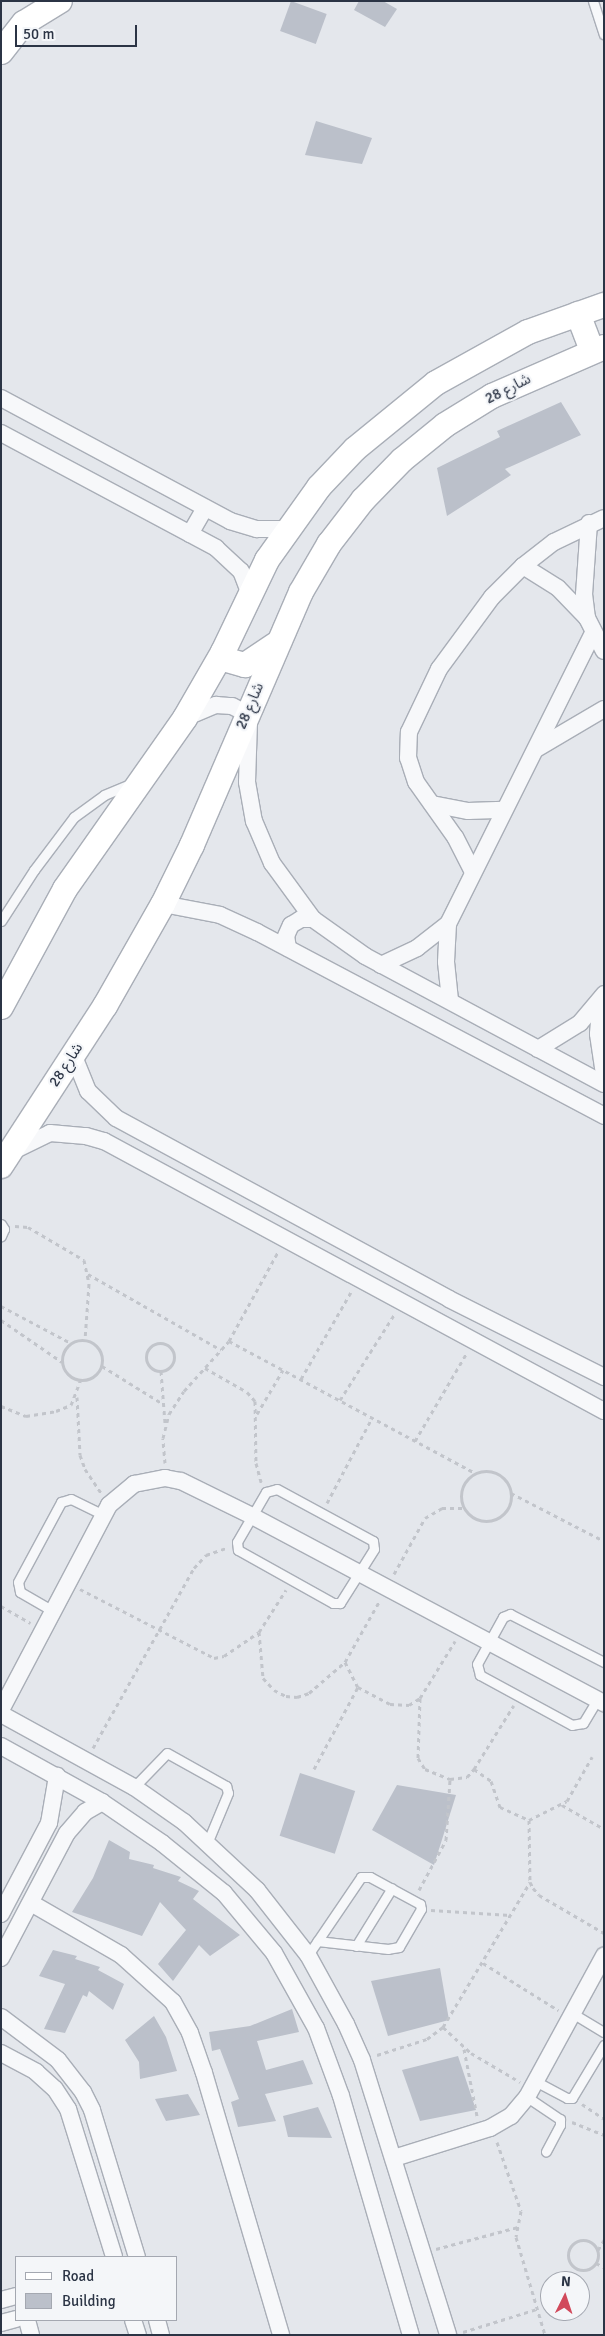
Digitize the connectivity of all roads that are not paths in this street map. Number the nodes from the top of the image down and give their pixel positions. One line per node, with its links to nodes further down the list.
1 (60, 1): 4 (street)
2 (593, 1): 3 (lane)
3 (604, 34)
4 (1, 52)
5 (604, 306): 6 (street)
6 (578, 314): 7 (street); 12 (street)
7 (598, 349): 18 (street, شارع 28)
8 (1, 398): 10 (street)
9 (1, 433): 13 (street)
10 (205, 508): 12 (street); 13 (street)
11 (596, 520): 14 (street); 16 (street)
12 (287, 529): 15 (street)
13 (190, 534): 15 (street)
14 (523, 566): 16 (street); 26 (street)
15 (249, 592): 20 (street)
16 (587, 618): 17 (street)
17 (593, 633): 19 (street); 24 (street)
18 (279, 643): 20 (street); 22 (street, شارع 28)
19 (604, 651)
20 (223, 652): 23 (street)
21 (604, 709): 24 (street)
22 (246, 714): 23 (street); 29 (street, شارع 28); 30 (street)
23 (185, 718): 25 (street)
24 (534, 750): 27 (street)
25 (139, 781): 31 (lane); 37 (street)
26 (432, 804): 27 (street); 28 (street)
27 (504, 810): 28 (street)
28 (474, 872): 32 (street)
29 (163, 904): 33 (street); 39 (street, شارع 28)
30 (313, 919): 33 (street); 34 (street)
31 (1, 921)
32 (448, 924): 34 (street); 36 (street)
33 (288, 948): 42 (street)
34 (381, 965): 36 (street)
35 (603, 996): 38 (street); 40 (street)
36 (450, 1000): 38 (street)
37 (1, 1007)
38 (538, 1049): 41 (street)
39 (72, 1054): 43 (street); 45 (street, شارع 28)
40 (604, 1074)
41 (604, 1084)
42 (604, 1116)
43 (132, 1128): 44 (street); 46 (street)
44 (120, 1149): 45 (street); 47 (street)
45 (4, 1158)
46 (449, 1299): 47 (street); 48 (street)
47 (437, 1321): 49 (street)
48 (604, 1377)
49 (604, 1411)
50 (106, 1510): 51 (street); 53 (street); 53 (lane)
51 (252, 1516): 52 (street); 52 (lane); 52 (lane)
52 (359, 1574): 54 (street)
53 (53, 1611): 57 (street)
54 (489, 1642): 55 (lane); 56 (street); 56 (lane)
55 (604, 1662)
56 (602, 1702)
57 (1, 1710)
58 (1, 1714): 61 (street)
59 (1, 1746): 60 (street)
60 (57, 1776): 62 (street); 65 (street)
61 (134, 1787): 63 (street); 63 (lane)
62 (102, 1802): 66 (street); 96 (street)
63 (208, 1841): 70 (street)
64 (392, 1888): 68 (lane); 69 (lane); 69 (lane)
65 (5, 1898): 67 (street)
66 (31, 1903): 72 (street); 95 (street)
67 (1, 1914)
68 (317, 1942): 69 (lane); 70 (lane)
69 (356, 1946)
70 (308, 1955): 82 (street)
71 (604, 1956): 73 (street)
72 (1, 1958)
73 (571, 2016): 75 (lane); 80 (street)
74 (1, 2017): 78 (street)
75 (604, 2032)
76 (604, 2045): 80 (lane)
77 (1, 2053): 79 (street)
78 (51, 2054): 79 (street); 84 (street)
79 (36, 2072): 83 (street)
80 (531, 2089): 81 (lane); 82 (street)
81 (546, 2151)
82 (394, 2158): 97 (street)
83 (112, 2256)
84 (138, 2256)
85 (15, 2296): 86 (street)
86 (1, 2300)
87 (15, 2319): 91 (street)
88 (27, 2321): 92 (street)
89 (133, 2321): 93 (street)
90 (157, 2321): 94 (street)
91 (1, 2323)
92 (31, 2335)
93 (138, 2335)
94 (161, 2335)
95 (281, 2335)
96 (411, 2335)
97 (448, 2335)

